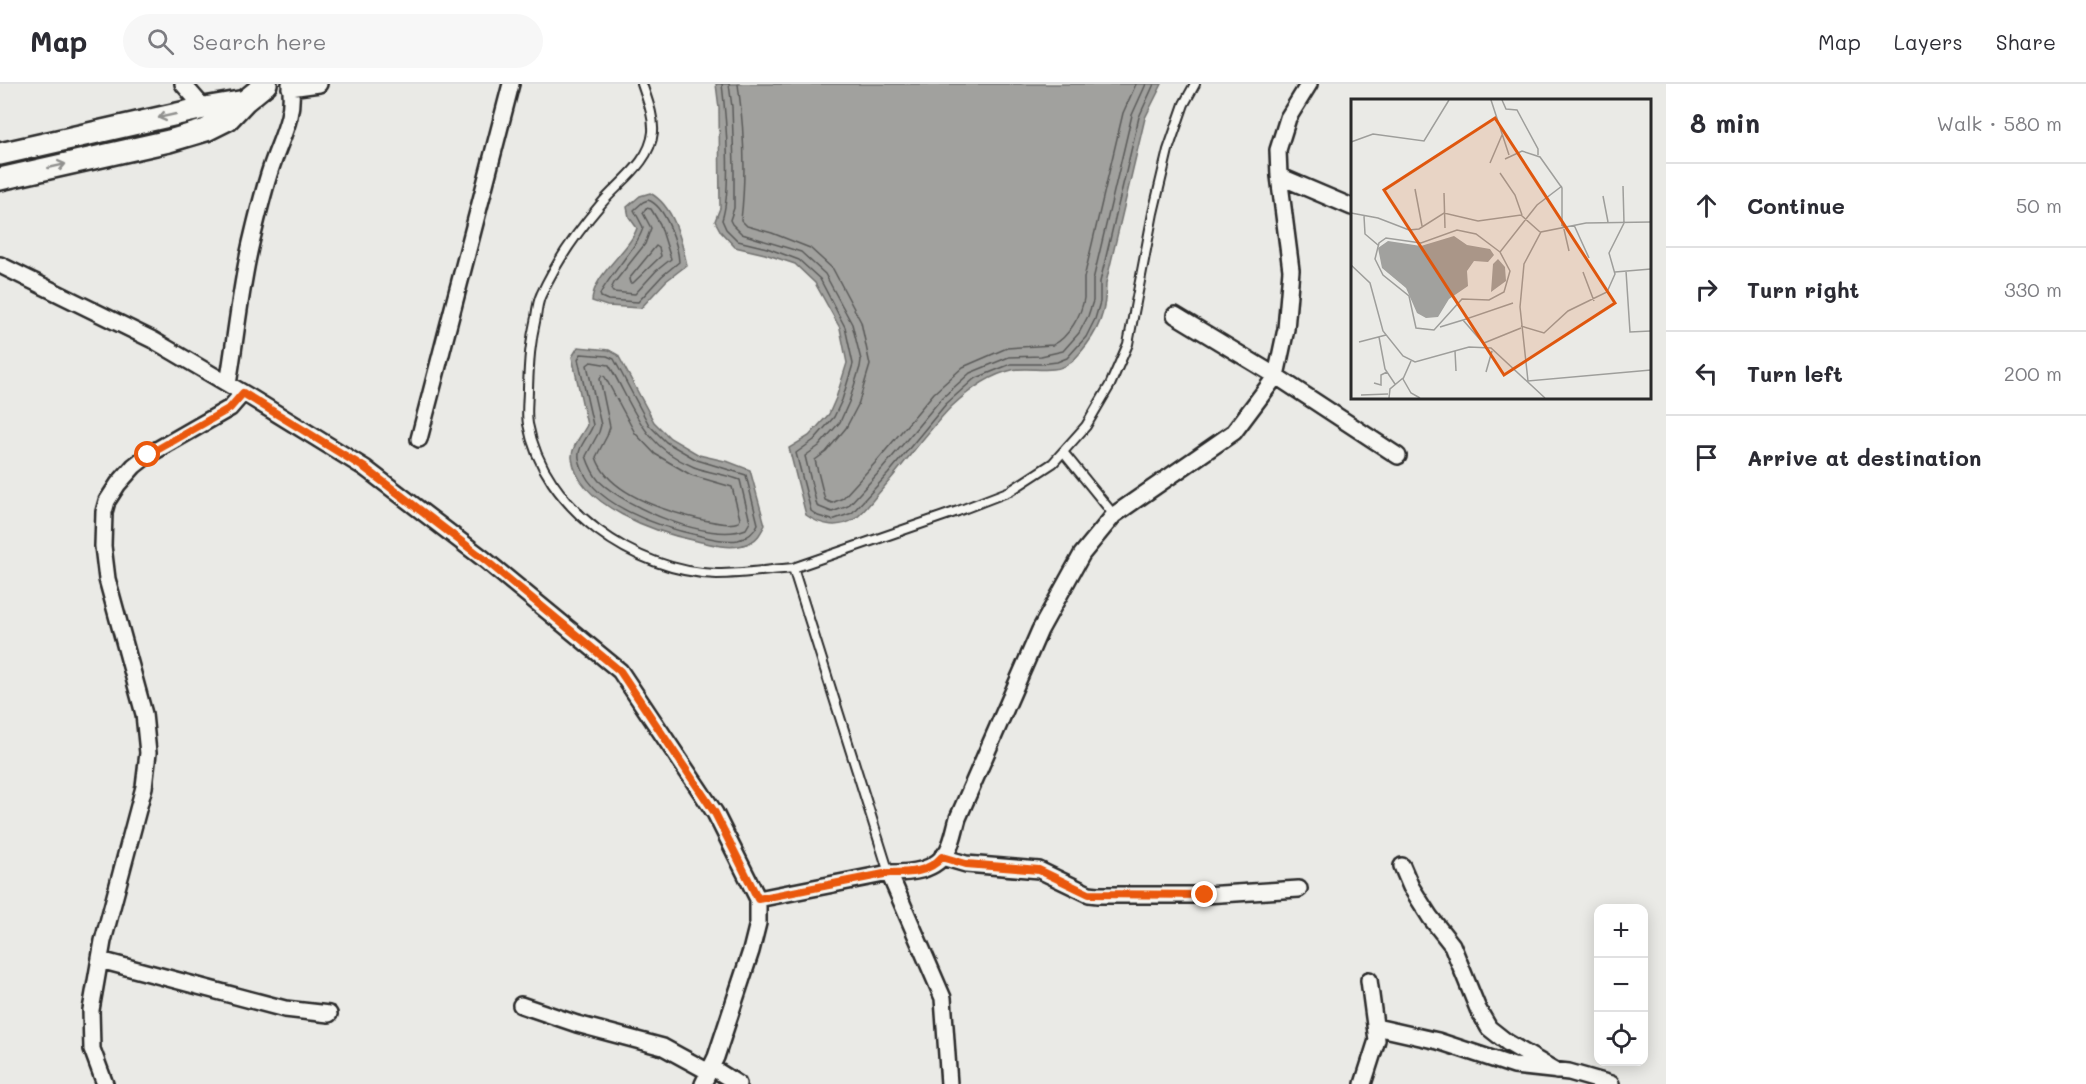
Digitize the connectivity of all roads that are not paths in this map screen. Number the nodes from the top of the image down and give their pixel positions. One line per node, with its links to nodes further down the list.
1 (183, 84): 10 (street)
2 (266, 84): 9 (main road)
3 (320, 84): 8 (street)
4 (511, 84): 20 (street)
5 (642, 84): 24 (lane)
6 (1195, 84): 21 (lane)
7 (1309, 84): 12 (street)
8 (290, 86): 18 (street)
9 (245, 101): 10 (main road); 13 (main road, one-way to 9)
10 (204, 108): 11 (main road, one-way to 11)
11 (0, 154)
12 (1279, 176): 14 (street); 17 (street)
13 (0, 179)
14 (1351, 206)
15 (0, 265): 18 (street)
16 (1175, 315): 17 (street)
17 (1276, 376): 22 (street); 23 (street)
18 (228, 384): 19 (street)
19 (243, 393): 29 (street); 30 (street)
20 (419, 439)
21 (1063, 452): 23 (lane); 24 (lane)
22 (1398, 456)
23 (1114, 515): 25 (street)
24 (793, 568): 27 (lane)
25 (942, 857): 27 (street); 28 (street)
26 (1402, 866): 35 (street)
27 (889, 873): 29 (street); 39 (street)
28 (1299, 889)
29 (758, 899): 36 (street)
30 (99, 960): 33 (street); 37 (street)
31 (1369, 980): 34 (street)
32 (520, 1005): 36 (street)
33 (329, 1014)
34 (1376, 1027): 35 (street); 40 (street)
35 (1556, 1071): 41 (street)
36 (708, 1075): 38 (street)
37 (105, 1084)
38 (738, 1084)
39 (949, 1084)
40 (1363, 1084)
41 (1611, 1084)

